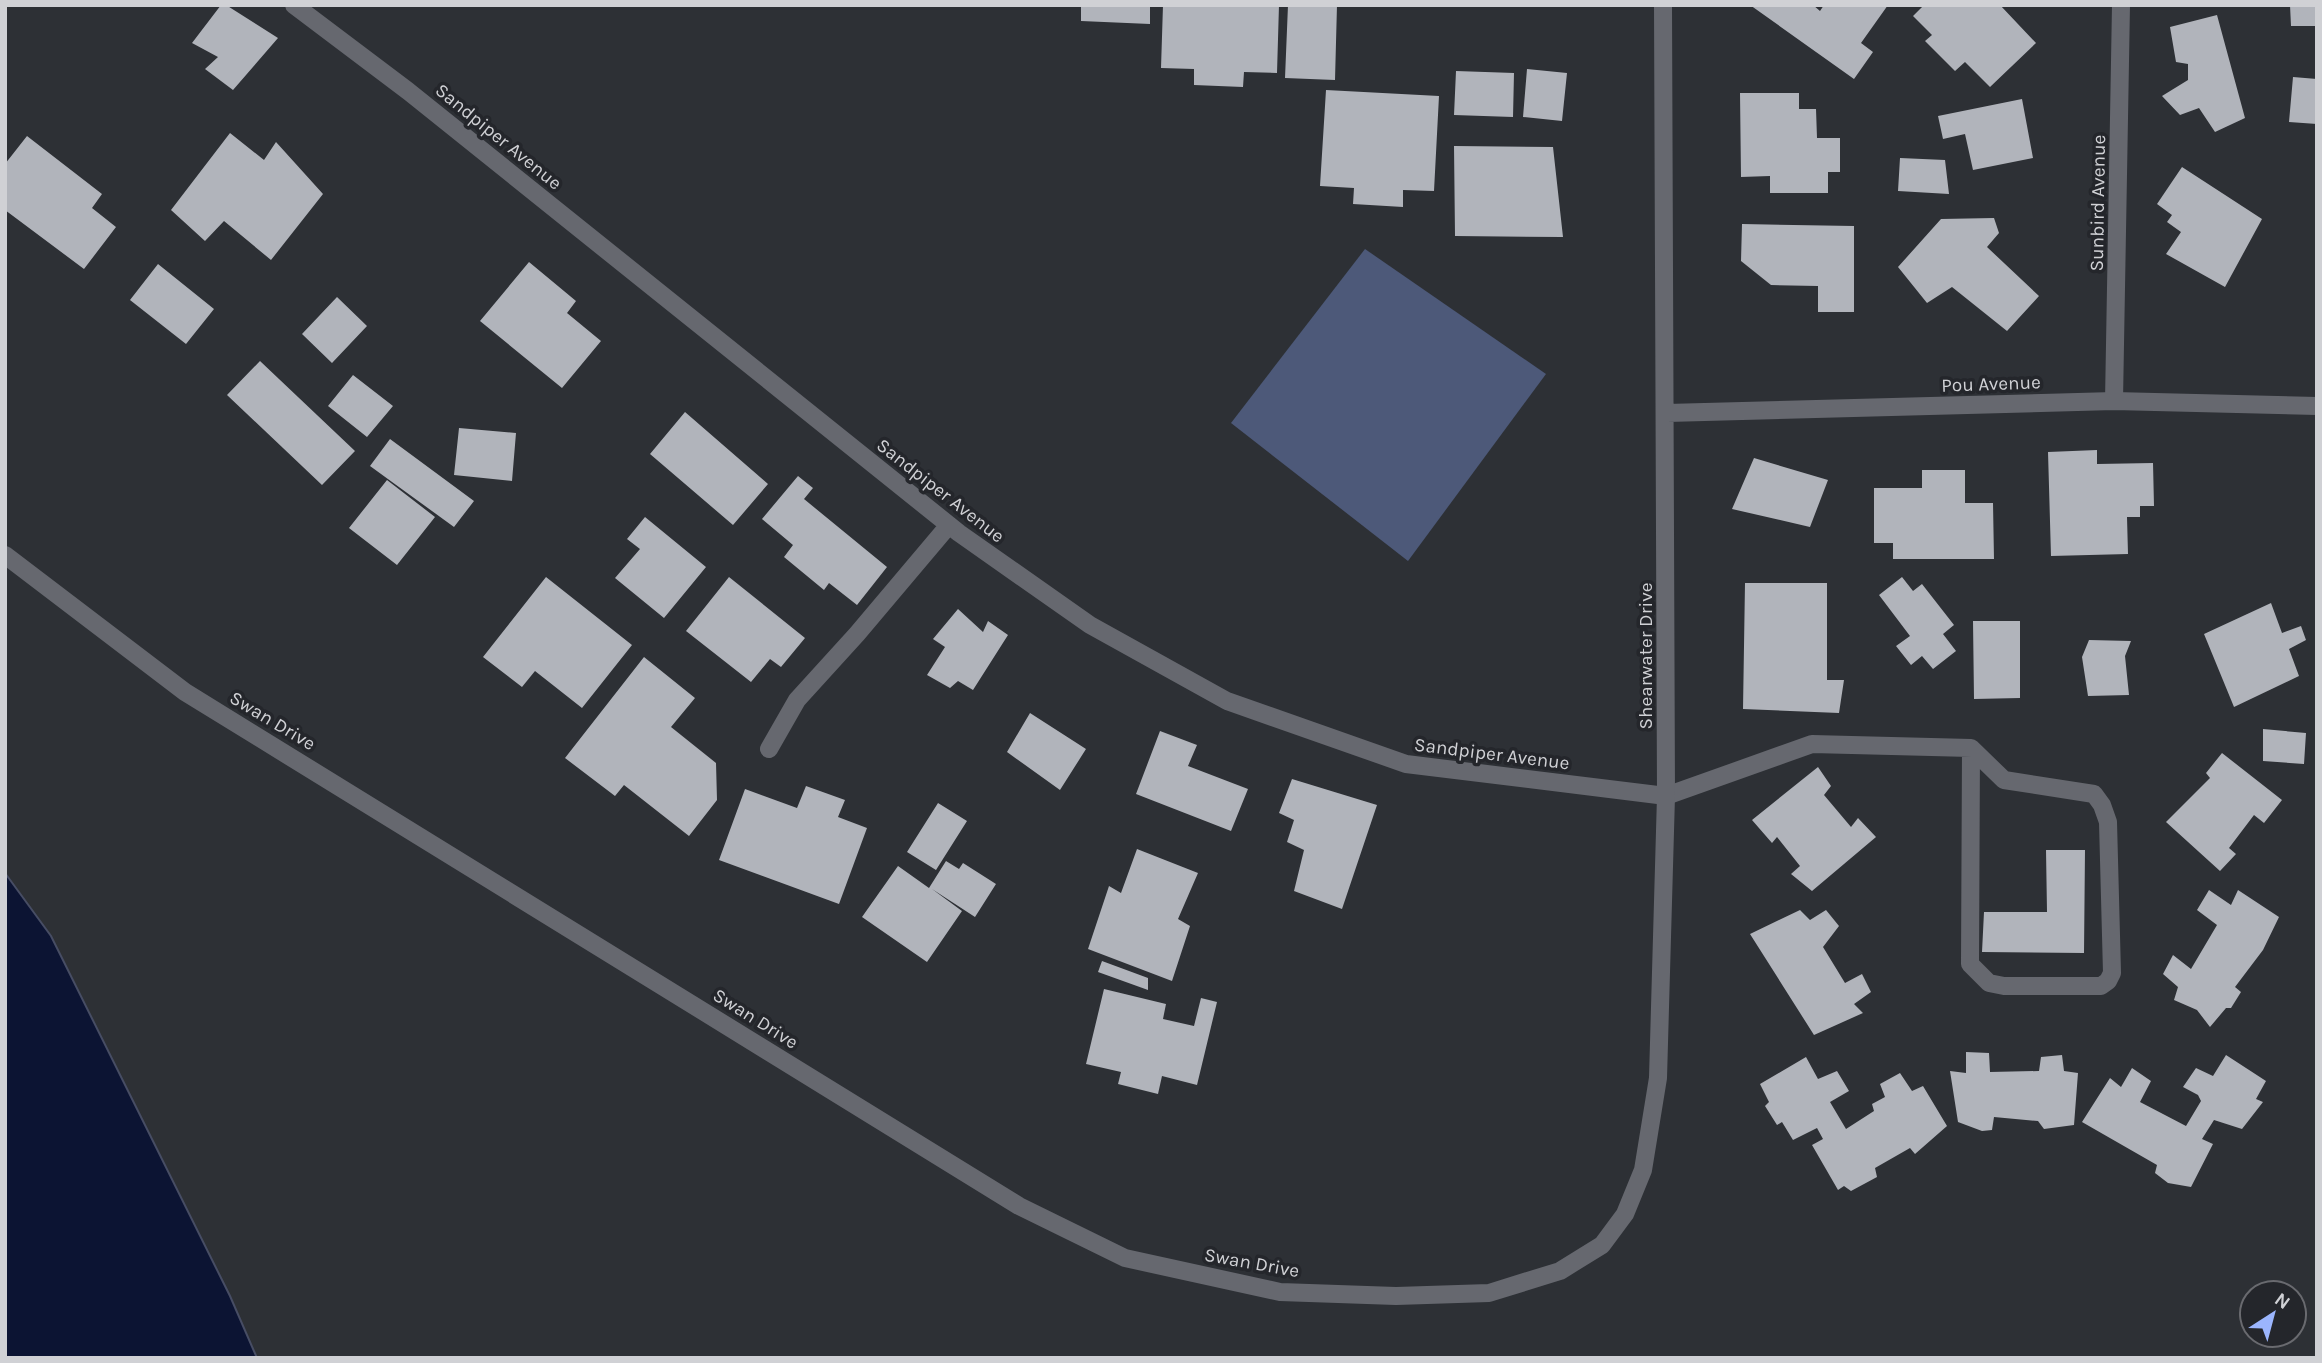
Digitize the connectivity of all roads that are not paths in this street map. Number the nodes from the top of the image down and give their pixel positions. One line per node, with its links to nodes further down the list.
1 (294, 5): 7 (street, Sandpiper Avenue)
2 (1663, 5): 6 (street, Shearwater Drive)
3 (2121, 5): 4 (street, Sunbird Avenue)
4 (2114, 401): 5 (street, Pou Avenue); 6 (street, Pou Avenue)
5 (2317, 406)
6 (1667, 413): 11 (street, Shearwater Drive)
7 (949, 525): 10 (street); 11 (street, Sandpiper Avenue)
8 (5, 555): 12 (street, Swan Drive)
9 (1971, 748): 9 (street); 11 (street)
10 (769, 749)
11 (1666, 796): 12 (street, Shearwater Drive)
12 (1560, 1271)

